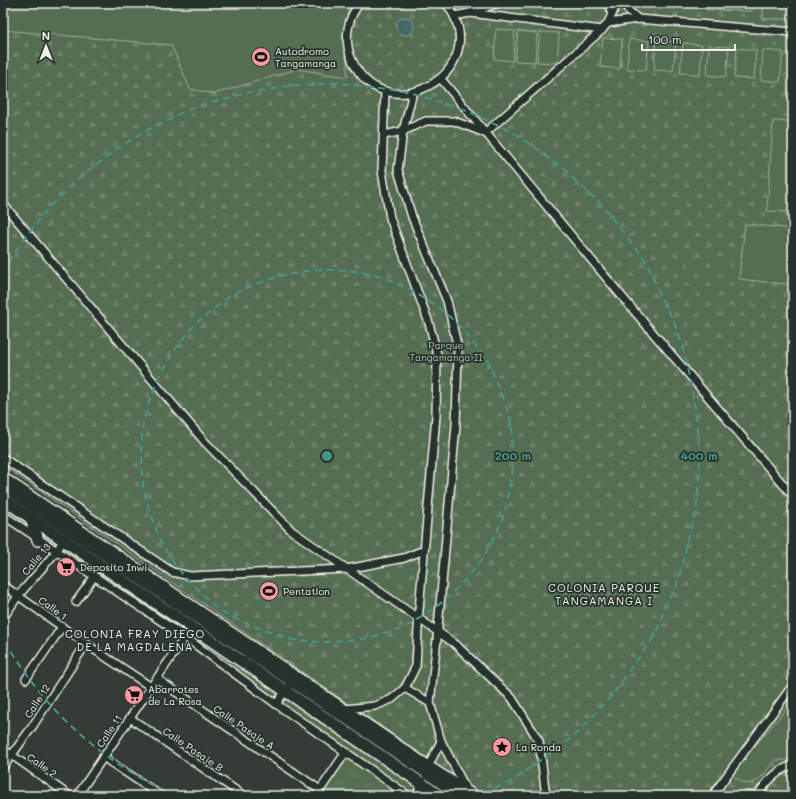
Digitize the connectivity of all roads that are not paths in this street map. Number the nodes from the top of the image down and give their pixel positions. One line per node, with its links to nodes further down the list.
1 (360, 3): 15 (street)
2 (446, 3): 9 (street)
3 (498, 3): 7 (street)
4 (608, 3): 8 (street)
5 (617, 3): 8 (street)
6 (623, 3): 10 (street)
7 (470, 13): 9 (street); 12 (street)
8 (612, 14): 11 (street)
9 (454, 16): 14 (street)
10 (638, 19): 11 (street); 13 (street)
11 (608, 23): 12 (street)
12 (602, 30): 18 (street)
13 (793, 32)
14 (441, 79): 16 (street); 18 (street)
15 (385, 91): 16 (street); 19 (street)
16 (413, 92): 17 (street)
17 (403, 131): 18 (street); 19 (street); 42 (street)
18 (485, 133): 24 (street)
19 (384, 135): 30 (street)
20 (3, 204): 33 (street)
21 (3, 458): 33 (street)
22 (3, 476): 32 (street)
23 (3, 486): 28 (main road)
24 (793, 496)
25 (3, 499): 27 (main road)
26 (3, 515): 29 (street)
27 (31, 518): 28 (main road); 29 (main road)
28 (67, 536): 31 (street, Calle 13); 32 (main road)
29 (38, 540): 31 (street)
30 (424, 550): 33 (street); 40 (street)
31 (56, 552): 34 (street); 37 (street, Calle 13)
32 (118, 565): 35 (street); 47 (main road); 51 (main road); 55 (street)
33 (347, 569): 40 (street)
34 (94, 576): 35 (street); 38 (street)
35 (105, 584): 43 (street)
36 (3, 585): 37 (street, Calle 1)
37 (18, 596): 39 (street, Calle 13); 41 (street, Calle 1)
38 (76, 602)
39 (3, 618)
40 (419, 618): 42 (street); 50 (street)
41 (62, 627): 44 (street, Calle 1); 45 (street)
42 (438, 633): 52 (street); 76 (street)
43 (185, 637): 46 (street, Calle 11); 53 (street)
44 (86, 644): 49 (street, Calle 1); 60 (street, Calle 12)
45 (26, 679)
46 (157, 679): 49 (street, Calle 11); 67 (street, Calle Pasaje A)
47 (293, 681): 51 (street); 54 (main road)
48 (793, 684): 77 (street)
49 (151, 687): 56 (street, Calle 11)
50 (405, 688): 52 (street); 55 (street)
51 (286, 691): 53 (street); 65 (main road)
52 (430, 703): 57 (street)
53 (276, 704): 59 (street)
54 (335, 710): 55 (street); 64 (main road)
55 (348, 710): 64 (street)
56 (130, 718): 61 (street, Calle 11); 71 (street, Calle Pasaje B)
57 (441, 741): 64 (street); 66 (street)
58 (3, 749): 60 (street, Calle 2)
59 (346, 752): 67 (street); 72 (street)
60 (12, 756): 63 (street, Calle 12); 68 (street, Calle 2)
61 (103, 757): 69 (street, Calle 11); 70 (street)
62 (793, 765): 78 (street)
63 (3, 767)
64 (427, 769): 65 (street); 66 (main road)
65 (423, 784): 73 (street); 74 (main road)
66 (464, 792): 75 (street)
67 (318, 793)
68 (70, 796)
69 (76, 796)
70 (161, 796)
71 (244, 796)
72 (410, 796)
73 (416, 796)
74 (440, 796)
75 (477, 796)
76 (546, 796)
77 (712, 796)
78 (757, 796)

